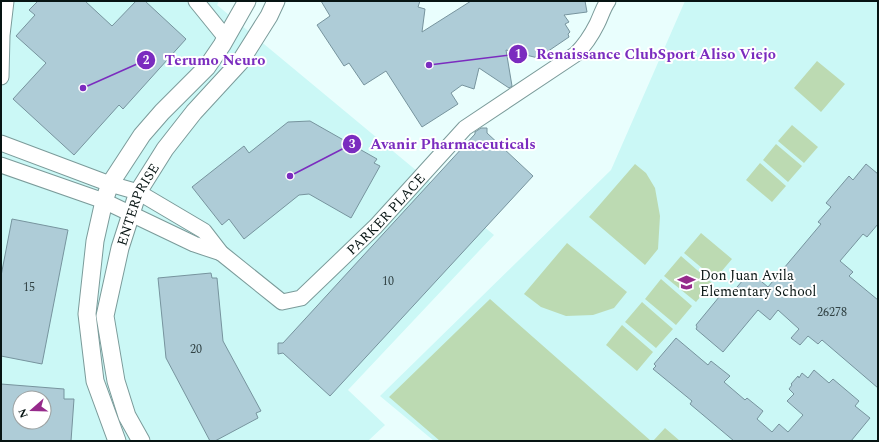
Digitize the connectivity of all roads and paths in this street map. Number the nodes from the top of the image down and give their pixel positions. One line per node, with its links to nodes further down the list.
1 (6, 1): 7 (street)
2 (196, 1): 6 (street)
3 (247, 1): 6 (main road, ENTERPRISE)
4 (276, 1): 11 (main road, ENTERPRISE)
5 (608, 1): 14 (street, PARKER PLACE)
6 (226, 38): 10 (main road, ENTERPRISE)
7 (1, 77)
8 (1, 142): 10 (street, PARKER PLACE)
9 (1, 165): 12 (street, PARKER PLACE)
10 (110, 184): 11 (street, PARKER PLACE); 12 (main road, ENTERPRISE)
11 (138, 192): 13 (main road, ENTERPRISE); 14 (street, PARKER PLACE)
12 (104, 202): 13 (street, PARKER PLACE); 15 (main road, ENTERPRISE)
13 (131, 214): 14 (street, PARKER PLACE); 16 (main road, ENTERPRISE)
14 (221, 253)
15 (116, 441)
16 (141, 441)

